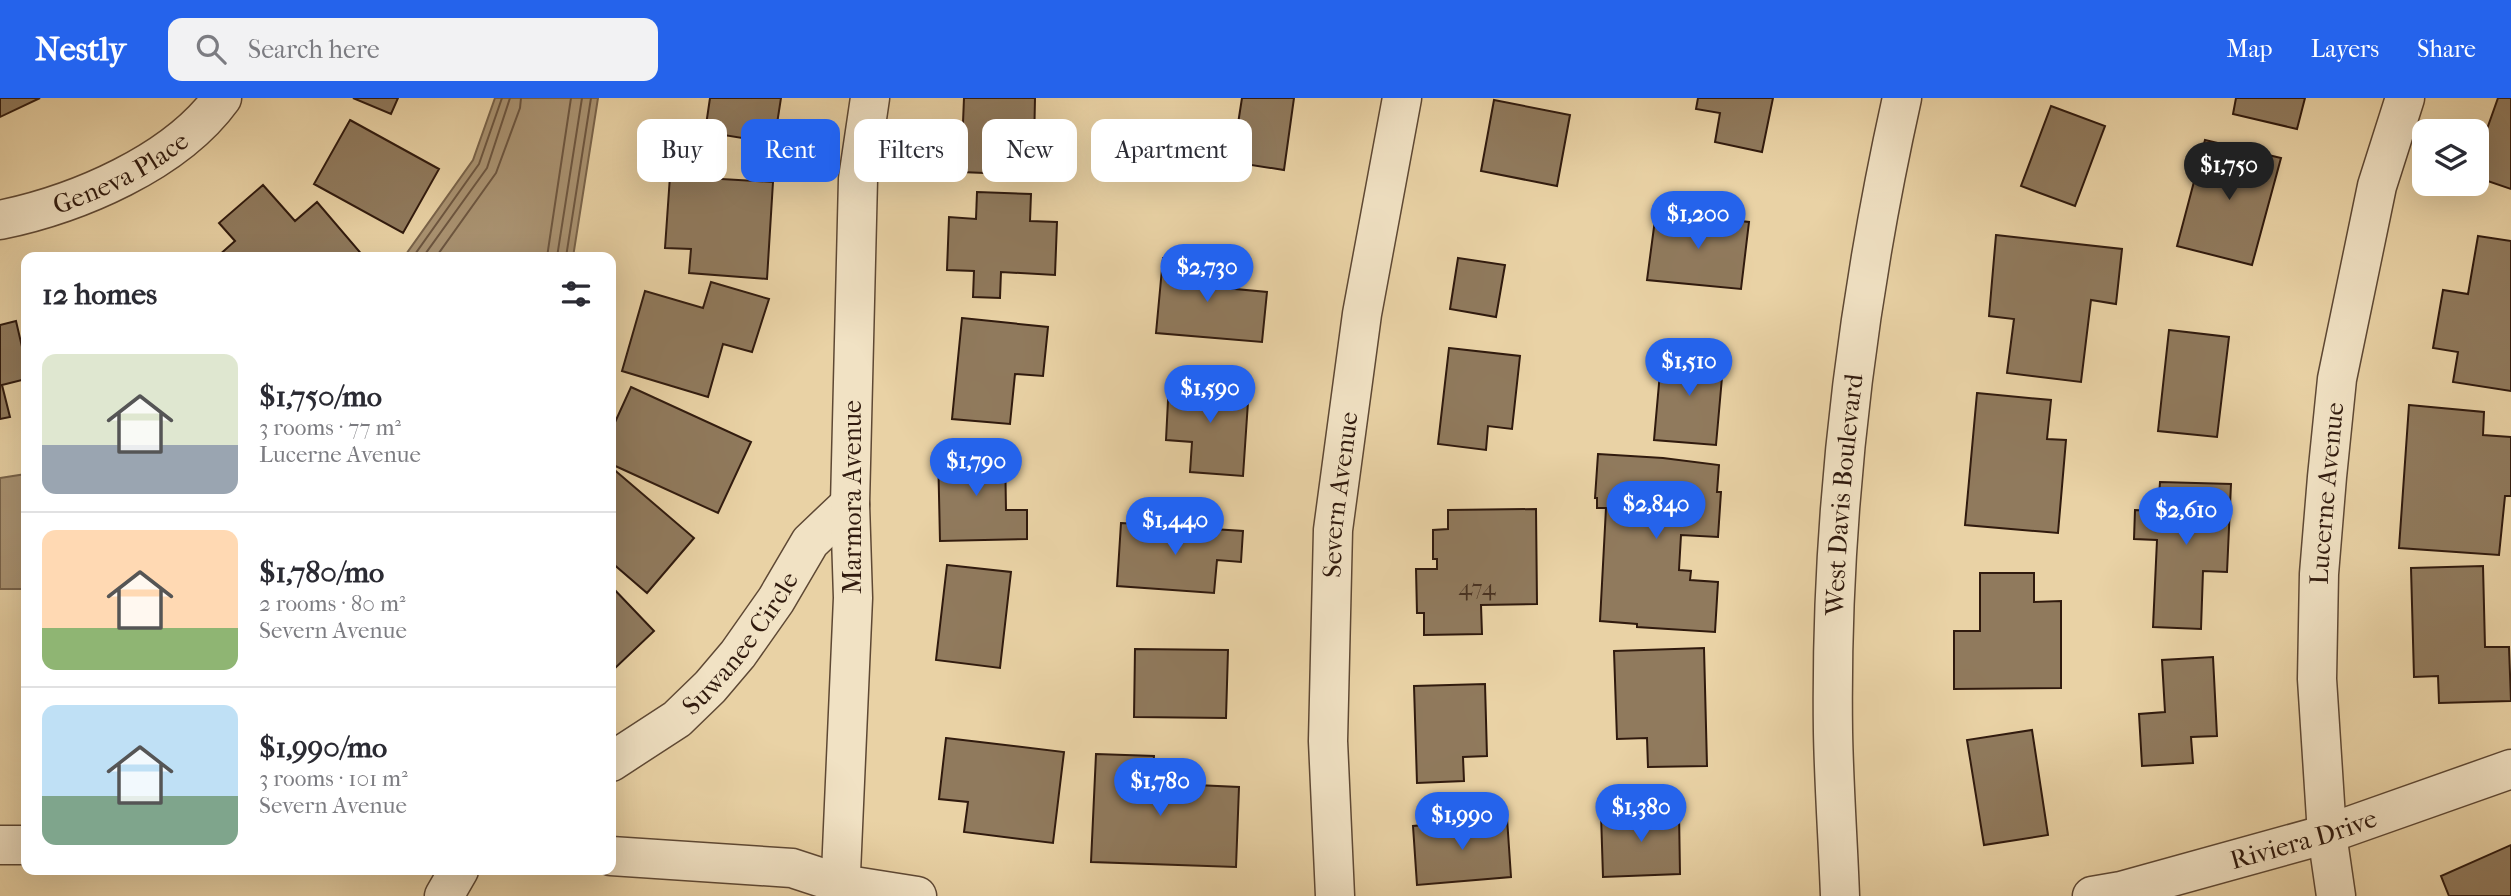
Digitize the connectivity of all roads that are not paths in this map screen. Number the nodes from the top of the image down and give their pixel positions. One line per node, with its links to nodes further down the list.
1 (222, 98): 6 (street, Geneva Place)
2 (870, 98): 7 (street, Marmora Avenue)
3 (1402, 98): 18 (street, Severn Avenue)
4 (1902, 98): 19 (street, West Davis Boulevard)
5 (2405, 98): 10 (street, Lucerne Avenue)
6 (0, 220)
7 (850, 504): 8 (street, Suwanee Circle); 15 (street, Marmora Avenue)
8 (616, 759)
9 (2511, 769): 10 (street, Riviera Drive)
10 (2327, 834): 20 (street, Riviera Drive); 21 (street, Lucerne Avenue)
11 (0, 845): 12 (street)
12 (21, 845)
13 (616, 856): 15 (street)
14 (456, 875): 16 (street)
15 (841, 890): 17 (street)
16 (444, 896)
17 (918, 896)
18 (1335, 896)
19 (1840, 896)
20 (2092, 896)
21 (2336, 896)

